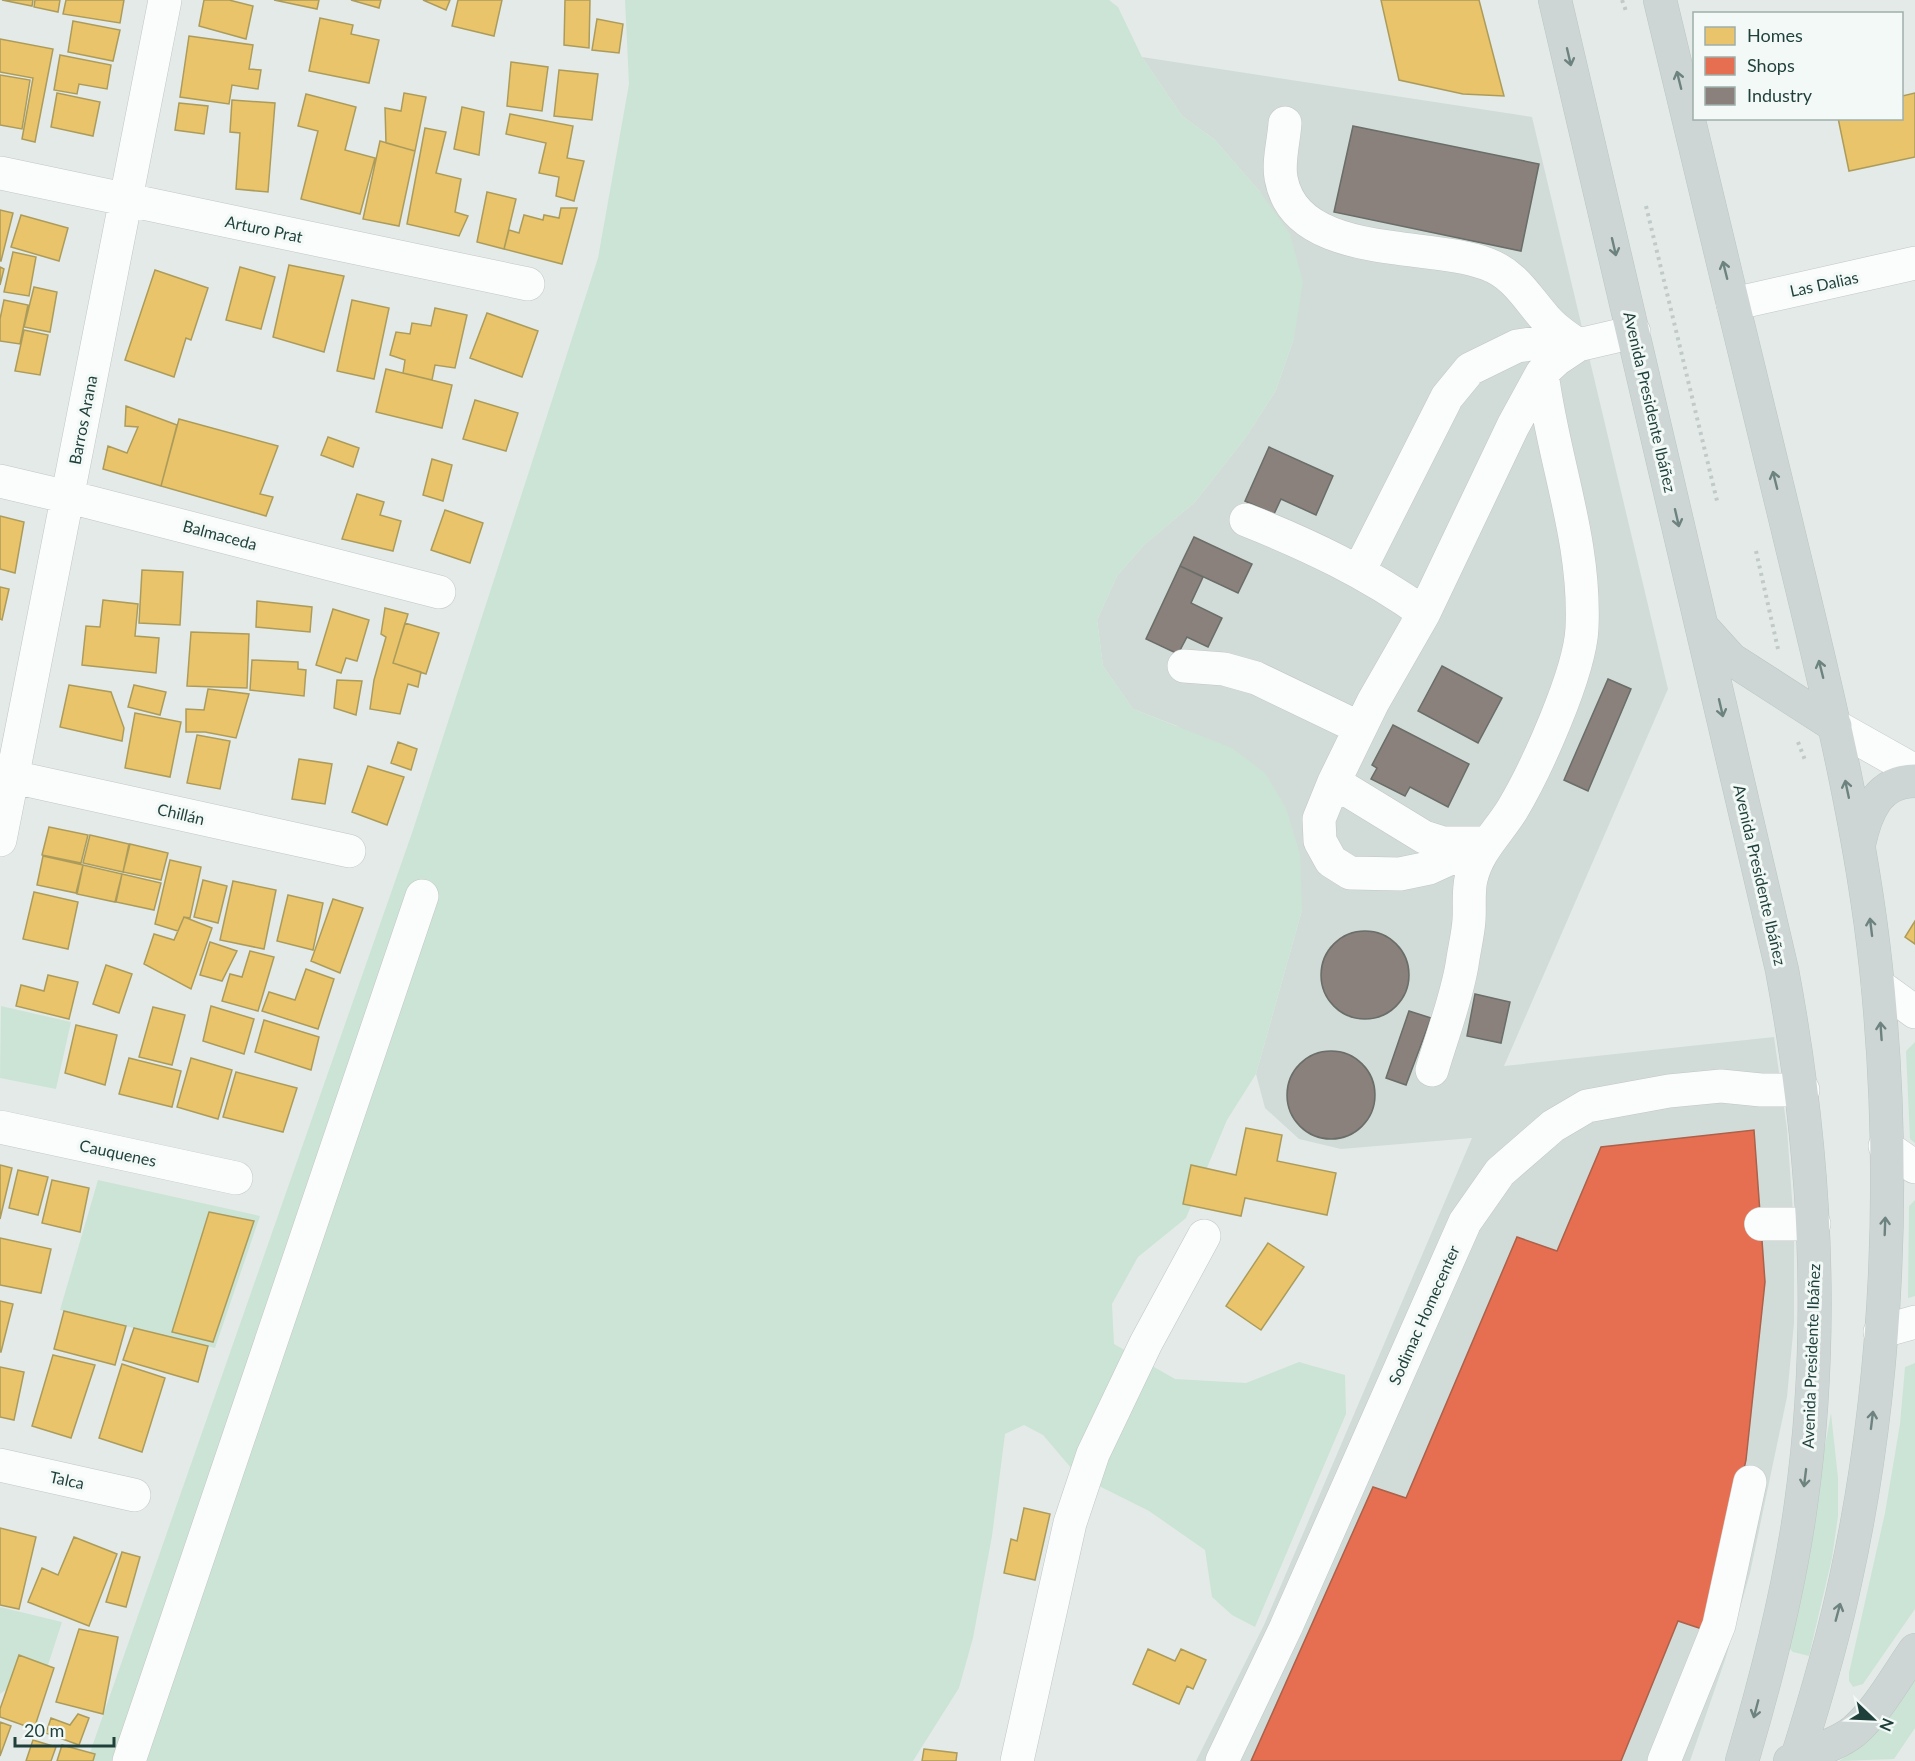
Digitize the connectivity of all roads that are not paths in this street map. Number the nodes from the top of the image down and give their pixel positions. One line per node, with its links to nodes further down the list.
1 (165, 0): 6 (street, Barros Arana)
2 (1556, 0): 10 (main road, Avenida Presidente Ibáñez, one-way to 10)
3 (1660, 0): 9 (main road, one-way to 3)
4 (1285, 123): 11 (street)
5 (0, 173): 6 (street, Arturo Prat)
6 (126, 199): 8 (street, Arturo Prat); 14 (street, Barros Arana)
7 (1915, 263): 9 (street, Las Dalias)
8 (528, 284)
9 (1733, 304): 21 (main road, one-way to 9)
10 (1634, 332): 11 (street); 19 (main road, Avenida Presidente Ibáñez, one-way to 19)
11 (1578, 345): 12 (street); 16 (street)
12 (1542, 374): 18 (street); 28 (street)
13 (0, 482): 14 (street, Balmaceda)
14 (68, 497): 17 (street, Balmaceda); 24 (street, Barros Arana)
15 (1246, 520): 16 (street)
16 (1359, 570): 18 (street)
17 (439, 592)
18 (1424, 613): 22 (street)
19 (1702, 627): 21 (main road); 35 (main road, Avenida Presidente Ibáñez, one-way to 35)
20 (1184, 666): 22 (street)
21 (1835, 726): 23 (street); 29 (main road, one-way to 21)
22 (1360, 728): 26 (street)
23 (1915, 771)
24 (13, 777): 27 (street, Barros Arana); 30 (street, Chillán)
25 (1915, 781): 29 (main road)
26 (1334, 782): 28 (street); 28 (street)
27 (2, 825)
28 (1486, 842): 34 (street)
29 (1859, 846): 32 (main road, one-way to 29)
30 (349, 851)
31 (422, 896): 50 (street)
32 (1878, 985): 33 (street); 37 (main road, one-way to 32)
33 (1915, 1012)
34 (1432, 1070)
35 (1803, 1090): 41 (main road, Avenida Presidente Ibáñez); 52 (street, Sodimac Homecenter)
36 (0, 1127): 39 (street, Cauquenes)
37 (1885, 1146): 38 (street); 44 (main road, one-way to 37)
38 (1915, 1167)
39 (236, 1178)
40 (1761, 1224): 41 (street)
41 (1814, 1224): 54 (main road, Avenida Presidente Ibáñez, one-way to 54)
42 (1204, 1236): 51 (street)
43 (1915, 1322): 44 (street)
44 (1880, 1332): 49 (main road, one-way to 44)
45 (0, 1465): 47 (street, Talca)
46 (1750, 1482): 53 (street)
47 (134, 1495)
48 (1915, 1650): 49 (main road)
49 (1795, 1760)
50 (129, 1761)
51 (1017, 1761)
52 (1222, 1761)
53 (1664, 1761)
54 (1742, 1761)

